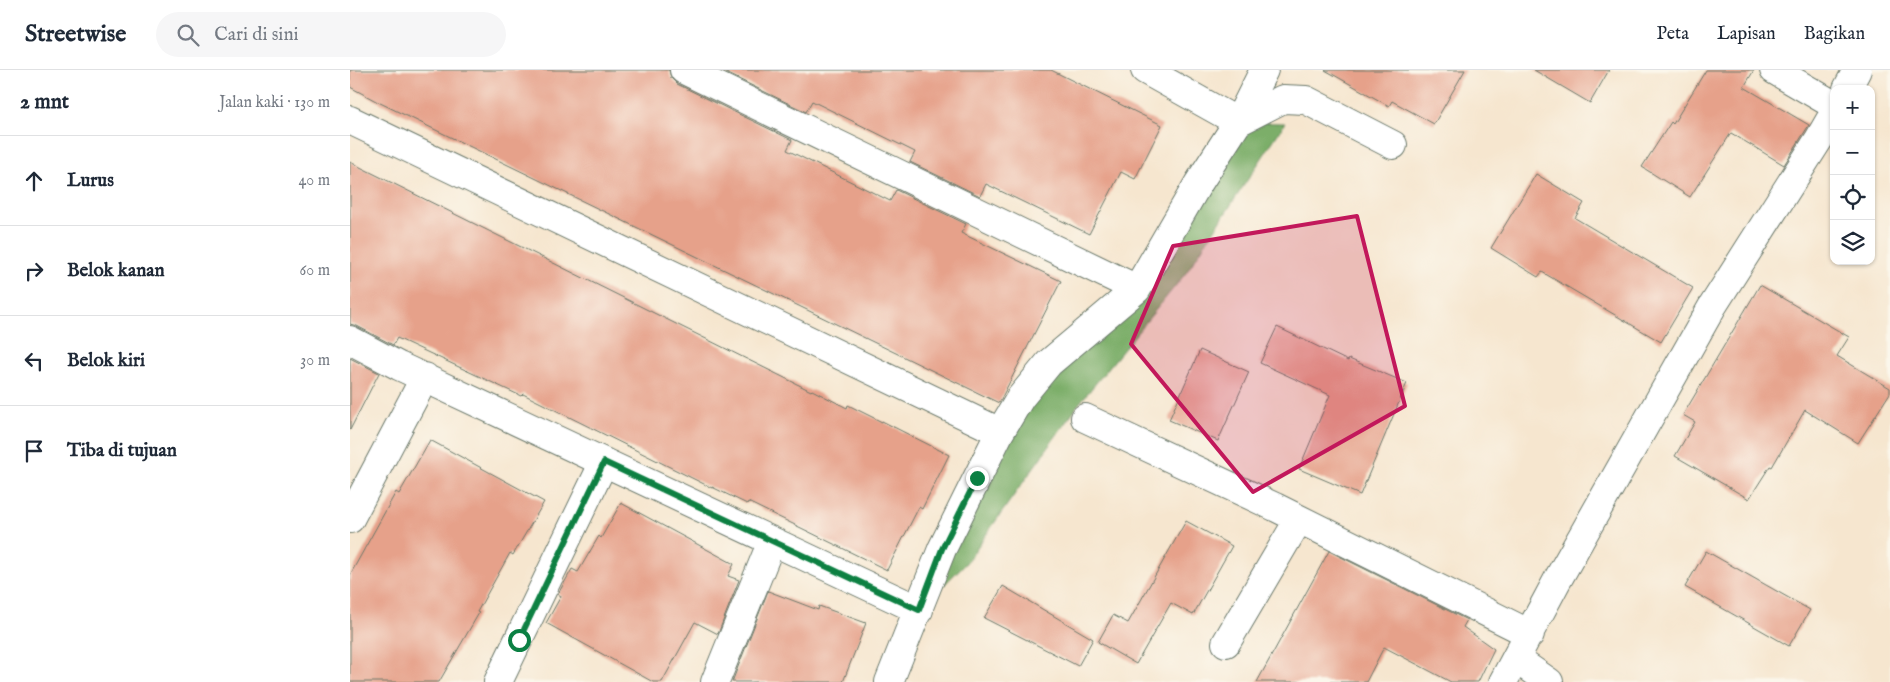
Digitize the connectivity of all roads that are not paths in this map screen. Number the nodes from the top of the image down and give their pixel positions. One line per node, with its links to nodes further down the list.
1 (684, 70): 12 (street)
2 (1145, 70): 10 (street)
3 (1264, 70): 10 (street)
4 (1774, 70): 7 (street)
5 (1857, 70): 6 (street)
6 (1849, 85)
7 (1830, 103)
8 (1830, 119): 22 (street)
9 (350, 120): 16 (street)
10 (1238, 122): 11 (street); 12 (street)
11 (1392, 145)
12 (1137, 290): 16 (street)
13 (350, 340): 14 (street)
14 (425, 377): 17 (street); 18 (street)
15 (1085, 418): 19 (street)
16 (1000, 432): 21 (street)
17 (604, 462): 20 (street); 25 (street)
18 (350, 519)
19 (1299, 519): 22 (street); 23 (street)
20 (772, 541): 21 (street); 26 (street)
21 (919, 610): 27 (street)
22 (1530, 634): 24 (street)
23 (1226, 643)
24 (1516, 659): 28 (street); 29 (street)
25 (498, 682)
26 (716, 682)
27 (889, 682)
28 (1503, 682)
29 (1549, 682)

